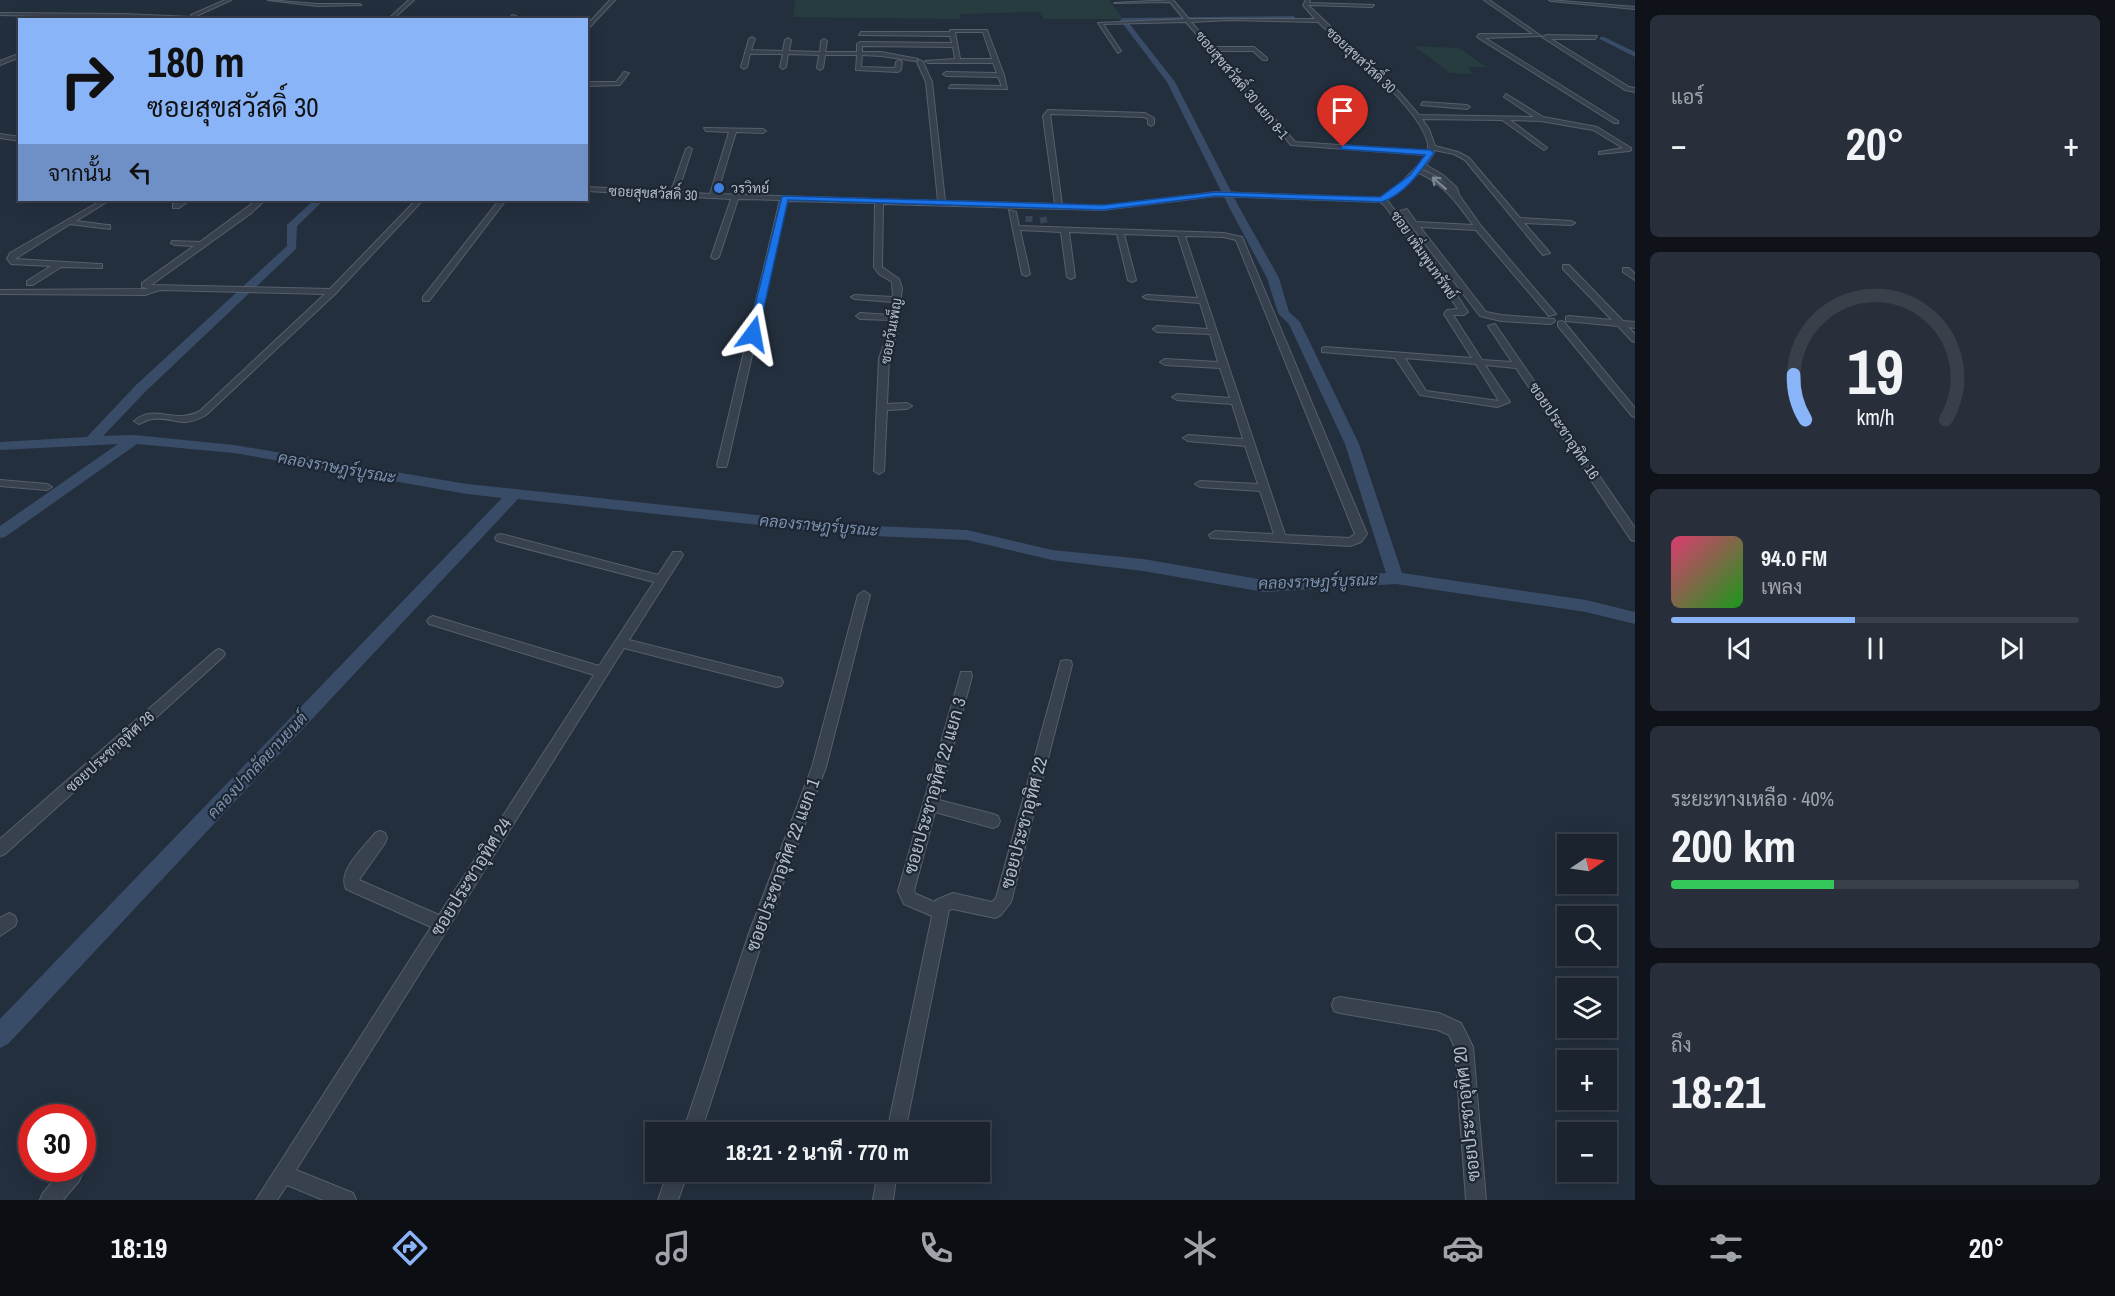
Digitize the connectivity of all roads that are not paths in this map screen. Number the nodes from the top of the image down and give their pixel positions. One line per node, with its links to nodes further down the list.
1 (230, 0): 18 (street)
2 (270, 0): 12 (street)
3 (614, 0): 22 (street)
4 (1486, 0): 23 (street)
5 (1551, 0): 14 (street)
6 (1624, 0): 9 (street)
7 (413, 1): 19 (street)
8 (1170, 1): 11 (street); 20 (street, ซอยสุขสวัสดิ์ 30 แยก 8-1)
9 (1635, 1)
10 (1307, 2): 13 (street); 21 (street, ซอยสุขสวัสดิ์ 30)
11 (1116, 3)
12 (359, 5)
13 (1372, 6)
14 (1635, 8)
15 (0, 14): 16 (street)
16 (120, 15): 17 (street); 18 (street)
17 (112, 18)
18 (189, 18)
19 (392, 18)
20 (1187, 19): 21 (street); 34 (street, ซอยสุขสวัสดิ์ 30 แยก 8-1); 35 (street)
21 (1319, 21): 61 (street, ซอยสุขสวัสดิ์ 30)
22 (588, 28)
23 (1531, 30): 24 (street); 26 (street)
24 (1567, 31)
25 (952, 34): 32 (street); 33 (street); 44 (street)
26 (1541, 36): 27 (street); 31 (street); 56 (street); 65 (street)
27 (1595, 38)
28 (752, 39): 36 (street)
29 (788, 40): 37 (street)
30 (824, 40): 38 (street)
31 (1521, 41)
32 (860, 44): 33 (street); 39 (street)
33 (955, 45): 43 (street)
34 (1212, 49): 41 (street); 75 (street, ซอยสุขสวัสดิ์ 30 แยก 8-1)
35 (1118, 51)
36 (748, 52): 37 (street); 47 (street)
37 (786, 52): 38 (street); 48 (street)
38 (823, 53): 39 (street); 49 (street)
39 (859, 54): 42 (street); 45 (street)
40 (18, 56): 46 (street)
41 (1265, 59)
42 (922, 61): 43 (street); 53 (street); 53 (street)
43 (958, 61): 44 (street)
44 (996, 61): 52 (street)
45 (899, 62)
46 (0, 63)
47 (744, 67)
48 (783, 67)
49 (820, 68)
50 (626, 73): 54 (street)
51 (946, 74): 52 (street)
52 (1001, 75): 55 (street)
53 (929, 82): 90 (street)
54 (588, 84)
55 (951, 87)
56 (1635, 90)
57 (1506, 96): 64 (street)
58 (1423, 105): 59 (street)
59 (1448, 106): 60 (street); 62 (street)
60 (1467, 107)
61 (1416, 117): 62 (street); 75 (street, ซอยสุขสวัสดิ์ 30)
62 (1460, 118): 63 (street)
63 (1504, 119): 64 (street); 73 (street)
64 (1541, 119): 76 (street)
65 (1616, 122)
66 (1151, 124): 94 (street)
67 (706, 129): 68 (street)
68 (733, 130): 69 (street); 80 (street)
69 (762, 130)
70 (0, 136): 71 (street)
71 (16, 138): 72 (street)
72 (0, 143)
73 (1544, 148)
74 (689, 149): 79 (street)
75 (1431, 150): 77 (street); 97 (street)
76 (1601, 153)
77 (1419, 168): 84 (street); 105 (street)
78 (588, 189): 79 (street, ซอยสุขสวัสดิ์ 30)
79 (674, 194): 80 (street, ซอยสุขสวัสดิ์ 30)
80 (713, 195): 81 (street, ซอยสุขสวัสดิ์ 30)
81 (735, 196): 82 (street, ซอยสุขสวัสดิ์ 30); 112 (street)
82 (784, 198): 83 (street, ซอยสุขสวัสดิ์ 30); 155 (street)
83 (879, 200): 90 (street, ซอยสุขสวัสดิ์ 30); 130 (street, ซอยวันเพ็ญ)
84 (1382, 200): 94 (street, ซอยสุขสวัสดิ์ 30); 144 (street, ซอย เพิ่มพูนทรัพย์)
85 (104, 201): 98 (street)
86 (184, 201): 92 (street)
87 (260, 201): 110 (street)
88 (418, 201): 126 (street)
89 (501, 201): 129 (street)
90 (942, 202): 91 (street, ซอยสุขสวัสดิ์ 30)
91 (1027, 205): 93 (street, ซอยสุขสวัสดิ์ 30); 99 (street)
92 (176, 206)
93 (1042, 206): 94 (street, ซอยสุขสวัสดิ์ 30); 100 (street)
94 (1059, 206)
95 (1404, 211): 102 (street)
96 (1012, 212): 104 (street)
97 (1518, 220): 101 (street); 111 (street)
98 (68, 222): 103 (street); 113 (street)
99 (1029, 222): 100 (street); 104 (street)
100 (1044, 223): 106 (street)
101 (1571, 223)
102 (1414, 225): 105 (street); 134 (street)
103 (107, 227)
104 (1016, 228): 119 (street)
105 (1478, 228): 134 (street)
106 (1065, 230): 107 (street); 120 (street)
107 (1120, 232): 108 (street); 122 (street)
108 (1181, 234): 131 (street); 164 (street)
109 (175, 243): 110 (street)
110 (200, 244): 124 (street)
111 (1545, 253)
112 (715, 257)
113 (11, 259): 114 (street); 115 (street)
114 (0, 264)
115 (60, 264): 116 (street); 123 (street)
116 (99, 266)
117 (1566, 267): 135 (street)
118 (1626, 270): 121 (street)
119 (1026, 274)
120 (1071, 277)
121 (1635, 278)
122 (1132, 280)
123 (30, 284)
124 (159, 288): 125 (street); 126 (street)
125 (0, 291)
126 (332, 292): 152 (street)
127 (855, 297): 130 (street)
128 (1147, 297): 131 (street)
129 (426, 299)
130 (896, 300): 133 (street, ซอยวันเพ็ญ)
131 (1203, 301): 139 (street)
132 (860, 316): 133 (street)
133 (894, 318): 149 (street, ซอยวันเพ็ญ)
134 (1558, 319): 135 (street); 151 (street)
135 (1620, 324): 136 (street); 140 (street)
136 (1635, 325)
137 (1492, 326): 146 (street, ซอยประชาอุทิศ 16)
138 (1157, 329): 139 (street)
139 (1214, 332): 145 (street)
140 (1635, 339)
141 (1325, 350): 142 (street)
142 (1398, 355): 144 (street); 144 (street)
143 (1165, 362): 145 (street)
144 (1482, 362): 146 (street)
145 (1224, 365): 148 (street)
146 (1519, 366): 162 (street, ซอยประชาอุทิศ 16)
147 (1177, 398): 148 (street)
148 (1236, 401): 154 (street)
149 (882, 406): 150 (street); 156 (street, ซอยวันเพ็ญ)
150 (907, 406)
151 (1635, 414)
152 (140, 421)
153 (1188, 438): 154 (street)
154 (1250, 442): 160 (street)
155 (722, 465)
156 (879, 471)
157 (0, 483): 159 (street)
158 (1200, 484): 160 (street)
159 (47, 487)
160 (1264, 488): 164 (street)
161 (1215, 535): 164 (street)
162 (1635, 537)
163 (501, 538): 166 (street)
164 (1281, 539)
165 (677, 555): 166 (street, ซอยประชาอุทิศ 24)
166 (661, 580): 169 (street, ซอยประชาอุทิศ 24)
167 (864, 595): 182 (street, ซอยประชาอุทิศ 22 แยก 1)
168 (433, 621): 172 (street)
169 (622, 643): 172 (street, ซอยประชาอุทิศ 24); 174 (street)
170 (219, 654): 178 (street, ซอยประชาอุทิศ 26)
171 (1066, 665): 179 (street, ซอยประชาอุทิศ 22)
172 (601, 672): 180 (street, ซอยประชาอุทิศ 24)
173 (966, 676): 175 (street, ซอยประชาอุทิศ 22 แยก 3)
174 (776, 682)
175 (931, 804): 176 (street); 179 (street, ซอยประชาอุทิศ 22 แยก 3)
176 (993, 821)
177 (380, 837): 180 (street)
178 (0, 849)
179 (940, 912): 183 (street)
180 (441, 924): 184 (street, ซอยประชาอุทิศ 24)
181 (1340, 1005): 193 (street, ซอยประชาอุทิศ 20)
182 (695, 1122)
183 (898, 1122)
184 (283, 1174): 189 (street, ซอยประชาอุทิศ 24); 190 (street)
185 (65, 1182): 188 (street)
186 (674, 1182): 191 (street)
187 (886, 1182): 192 (street)
188 (50, 1200)
189 (266, 1200)
190 (346, 1200)
191 (668, 1200)
192 (883, 1200)
193 (1476, 1200)

